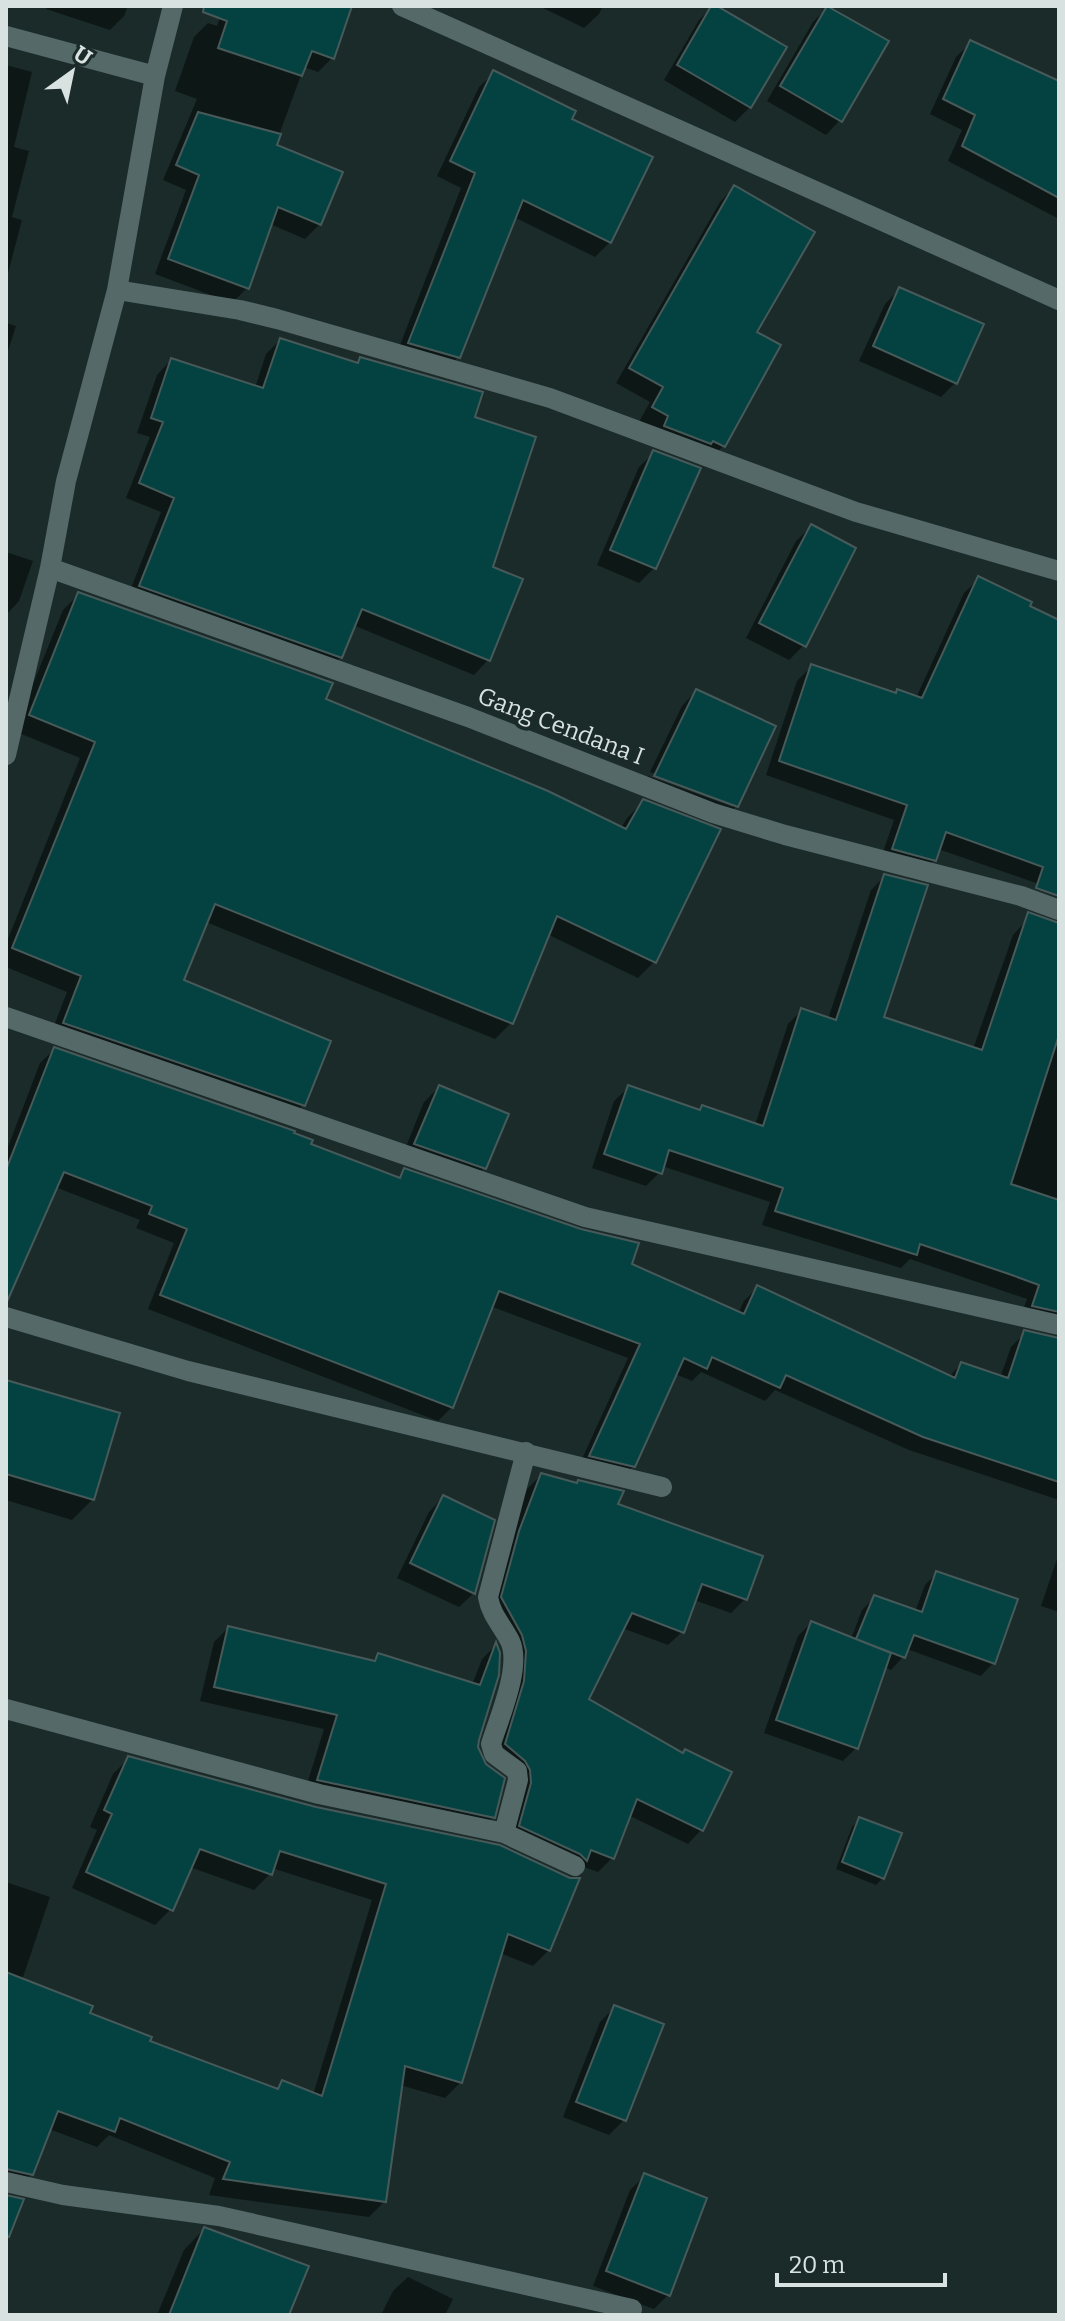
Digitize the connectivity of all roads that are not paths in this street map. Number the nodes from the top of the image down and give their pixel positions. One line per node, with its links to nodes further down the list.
1 (173, 6): 4 (street)
2 (402, 6): 6 (street)
3 (6, 36): 4 (street)
4 (155, 76): 5 (street)
5 (117, 290): 7 (street); 8 (street)
6 (1059, 300)
7 (50, 568): 9 (street); 10 (street, Gang Cendana I)
8 (1059, 571)
9 (6, 755)
10 (1059, 910)
11 (6, 1017): 13 (street)
12 (6, 1317): 14 (street)
13 (1059, 1325)
14 (526, 1452): 15 (street); 17 (street)
15 (662, 1487)
16 (6, 1709): 17 (street)
17 (504, 1833): 18 (street)
18 (575, 1866)
19 (6, 2182): 20 (street)
20 (632, 2309)

